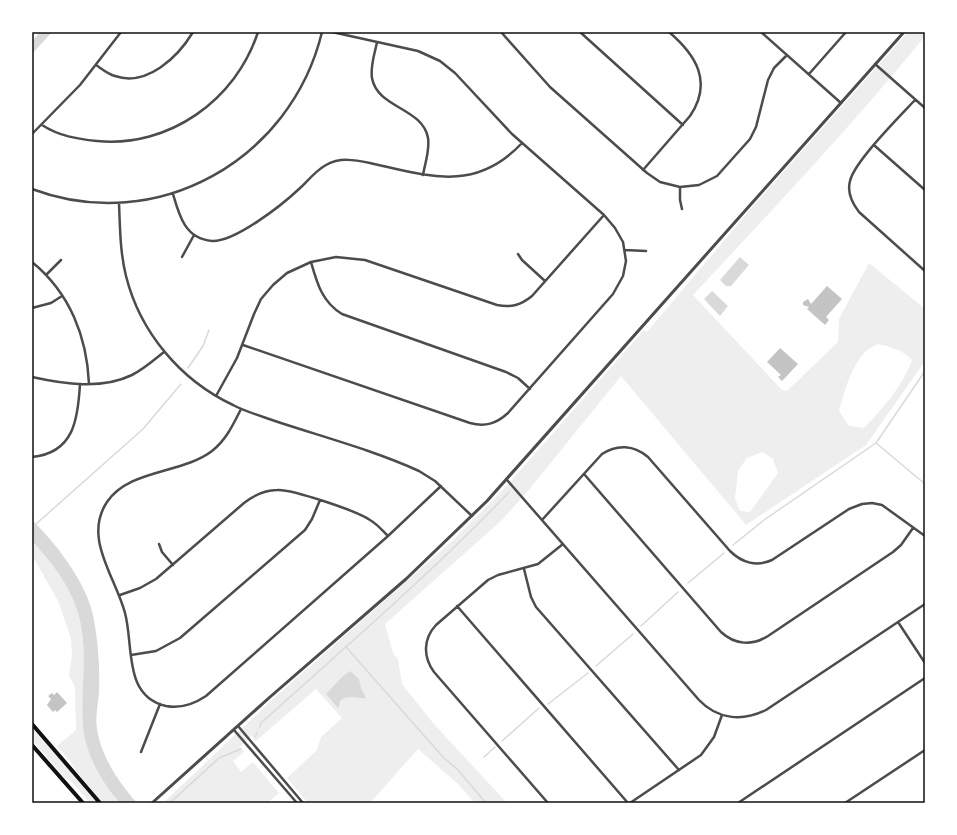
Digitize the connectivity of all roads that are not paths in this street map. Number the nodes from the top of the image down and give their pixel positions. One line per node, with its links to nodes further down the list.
1 (121, 32): 15 (street)
2 (193, 32): 15 (street)
3 (258, 32): 20 (street)
4 (322, 32): 30 (street)
5 (332, 32): 12 (street)
6 (501, 32): 25 (street)
7 (580, 32): 21 (street)
8 (669, 32): 21 (street)
9 (761, 32): 13 (street)
10 (846, 32): 16 (street)
11 (904, 32): 14 (street)
12 (377, 42): 23 (street); 26 (street)
13 (787, 55): 16 (street); 27 (street)
14 (875, 64): 17 (street); 18 (street)
15 (96, 65): 20 (street)
16 (809, 74): 18 (street)
17 (915, 100): 19 (street); 24 (street)
18 (841, 103): 57 (street)
19 (925, 108)
20 (42, 125): 22 (street)
21 (683, 125): 25 (street)
22 (32, 134)
23 (522, 142): 26 (street); 33 (street)
24 (875, 146): 29 (street); 42 (street)
25 (643, 170): 27 (street)
26 (423, 174): 34 (street)
27 (680, 187): 32 (street)
28 (32, 189): 31 (street)
29 (925, 190)
30 (172, 194): 31 (street); 34 (street)
31 (119, 203): 48 (street)
32 (682, 209)
33 (604, 215): 35 (street); 44 (street)
34 (194, 235): 38 (street)
35 (625, 250): 36 (street); 52 (street)
36 (646, 251)
37 (518, 254): 44 (street)
38 (182, 257)
39 (61, 260): 43 (street)
40 (32, 262): 43 (street)
41 (311, 262): 44 (street); 47 (street); 52 (street)
42 (925, 270)
43 (46, 275): 45 (street)
44 (545, 281)
45 (62, 296): 46 (street); 51 (street)
46 (32, 308)
47 (243, 345): 52 (street); 53 (street)
48 (164, 352): 51 (street); 53 (street)
49 (32, 377): 50 (street)
50 (80, 384): 51 (street); 55 (street)
51 (89, 384)
52 (530, 388)
53 (216, 396): 54 (street)
54 (241, 409): 58 (street); 69 (street)
55 (32, 457)
56 (584, 474): 61 (street); 62 (street); 62 (street)
57 (507, 480): 60 (street); 61 (street)
58 (441, 486): 60 (street); 63 (street)
59 (320, 500): 63 (street); 67 (street); 73 (street)
60 (472, 516): 79 (street)
61 (542, 520): 66 (street)
62 (913, 528): 64 (street)
63 (388, 536): 76 (street)
64 (925, 536)
65 (159, 544): 67 (street)
66 (563, 544): 68 (street); 77 (street)
67 (173, 564): 69 (street)
68 (524, 568): 71 (street); 84 (street)
69 (120, 595): 73 (street)
70 (925, 604): 72 (street)
71 (457, 606): 90 (street); 91 (street)
72 (898, 622): 74 (street); 77 (street)
73 (131, 655): 76 (street)
74 (925, 663)
75 (925, 678): 92 (street)
76 (160, 704): 83 (street)
77 (722, 715): 84 (street)
78 (32, 724): 86 (main road)
79 (238, 726): 80 (street); 89 (street)
80 (234, 730): 87 (street); 88 (street)
81 (32, 745): 85 (main road)
82 (925, 750): 93 (street)
83 (141, 752)
84 (679, 770): 91 (street)
85 (83, 803)
86 (100, 803)
87 (152, 803)
88 (297, 803)
89 (303, 803)
90 (548, 803)
91 (629, 803)
92 (738, 803)
93 (845, 803)

